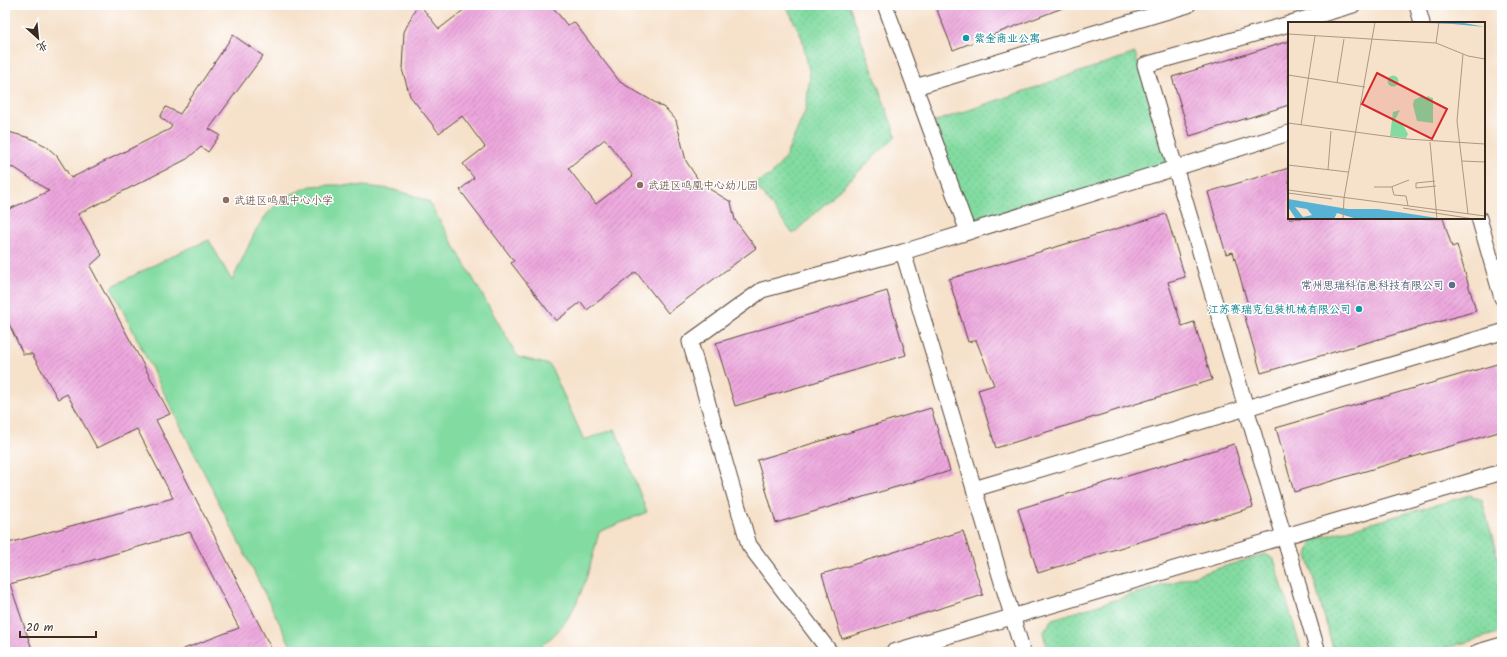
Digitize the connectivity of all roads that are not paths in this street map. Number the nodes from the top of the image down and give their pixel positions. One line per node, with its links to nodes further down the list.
1 (885, 5): 8 (lane)
2 (1188, 5): 8 (lane)
3 (1353, 5): 5 (lane)
4 (1417, 5): 6 (lane)
5 (1294, 22)
6 (1422, 22)
7 (1288, 24): 10 (lane)
8 (915, 87): 12 (lane)
9 (1288, 134): 10 (lane)
10 (1175, 169): 12 (lane); 16 (lane)
11 (1479, 219): 14 (lane)
12 (968, 232): 13 (lane)
13 (903, 252): 18 (lane); 22 (lane)
14 (1502, 298)
15 (1502, 332): 16 (lane)
16 (1246, 408): 18 (lane); 19 (lane)
17 (1502, 472): 19 (lane)
18 (974, 489): 20 (lane)
19 (1284, 536): 20 (lane); 25 (lane)
20 (1012, 617): 23 (lane); 24 (lane)
21 (1502, 645): 26 (lane)
22 (830, 652)
23 (893, 652)
24 (1023, 652)
25 (1318, 652)
26 (1478, 652)

